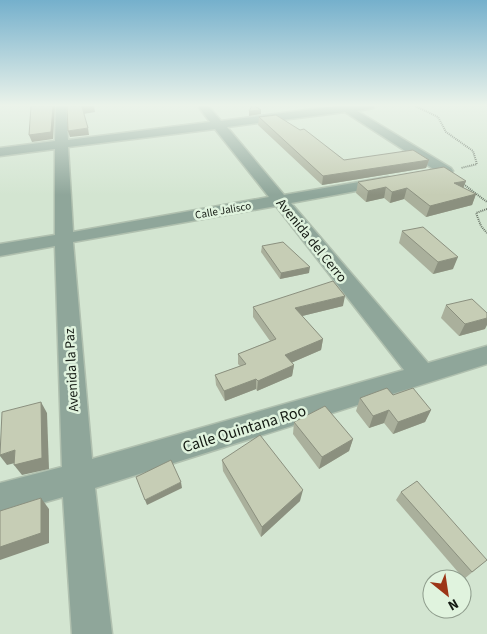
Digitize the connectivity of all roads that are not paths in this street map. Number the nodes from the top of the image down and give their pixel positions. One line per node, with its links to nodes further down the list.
1 (61, 136): 5 (street, Avenida la Paz)
2 (131, 136): 5 (street)
3 (227, 136): 9 (street, Avenida del Cerro)
4 (389, 136): 7 (street)
5 (61, 144): 6 (street); 10 (street, Avenida la Paz)
6 (0, 152)
7 (426, 174)
8 (406, 178): 9 (street, Calle Jalisco)
9 (279, 199): 10 (street, Calle Jalisco); 13 (street, Avenida del Cerro)
10 (65, 238): 11 (street, Calle Jalisco); 14 (street, Avenida la Paz)
11 (0, 250)
12 (487, 355): 13 (street, Calle Quintana Roo)
13 (422, 374): 14 (street, Calle Quintana Roo)
14 (77, 478): 15 (street, Calle Quintana Roo); 16 (street, Avenida la Paz)
15 (0, 499)
16 (92, 634)

